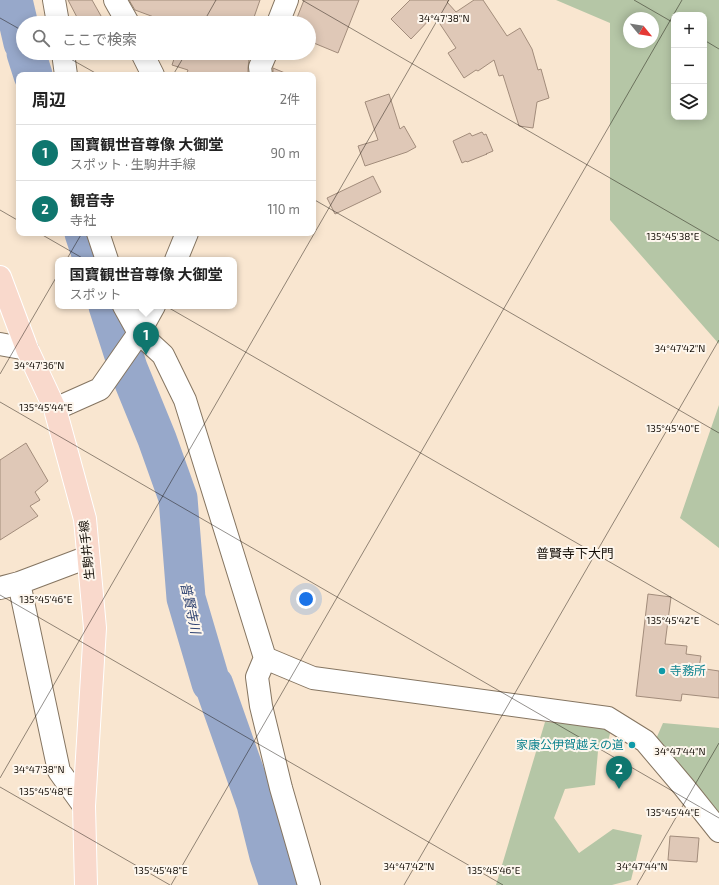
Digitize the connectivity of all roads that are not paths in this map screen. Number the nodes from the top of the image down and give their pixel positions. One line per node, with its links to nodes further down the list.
1 (54, 0): 4 (street)
2 (116, 0): 5 (street)
3 (287, 0): 6 (street)
4 (57, 16)
5 (124, 16)
6 (281, 16)
7 (63, 60): 10 (street)
8 (146, 60): 11 (street)
9 (263, 60): 12 (street)
10 (65, 72)
11 (152, 72)
12 (261, 72)
13 (99, 236): 15 (street)
14 (186, 236): 16 (street)
15 (106, 257)
16 (177, 257)
17 (0, 277): 22 (main road, 生駒井手線)
18 (126, 309): 20 (street)
19 (152, 309): 20 (street)
20 (139, 333): 23 (street); 26 (street)
21 (0, 344): 22 (street)
22 (27, 349): 23 (main road, 生駒井手線)
23 (55, 409): 24 (main road, 生駒井手線)
24 (88, 557): 25 (street); 27 (main road, 生駒井手線)
25 (10, 586): 27 (street)
26 (265, 658): 28 (street); 30 (street)
27 (84, 806): 29 (main road, 生駒井手線)
28 (719, 832)
29 (86, 885)
30 (309, 885)

